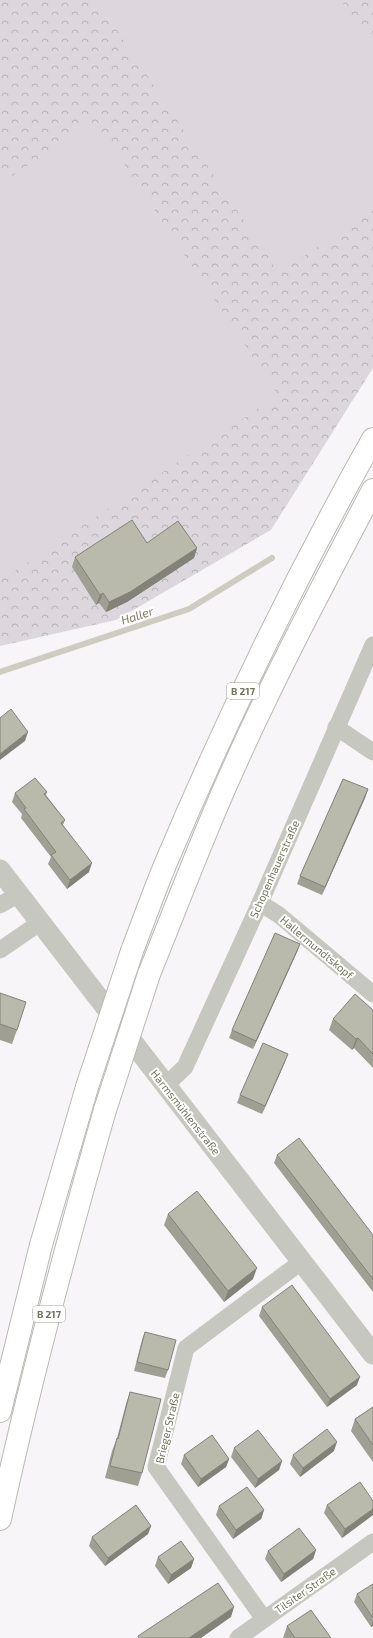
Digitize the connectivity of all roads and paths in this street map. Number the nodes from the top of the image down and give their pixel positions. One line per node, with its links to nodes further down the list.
1 (373, 439): 16 (highway, B 217, bridge)
2 (373, 490): 17 (highway, B 217, bridge)
3 (373, 646): 4 (street, Schopenhauerstraße)
4 (336, 727): 5 (street); 8 (street, Schopenhauerstraße)
5 (373, 752)
6 (0, 870): 7 (street, Harmsmühlenstraße)
7 (19, 894): 9 (street); 10 (street, Harmsmühlenstraße)
8 (260, 903): 12 (street, Hallermundtskopf); 13 (street, Schopenhauerstraße)
9 (0, 905)
10 (41, 922): 11 (street); 13 (street, Harmsmühlenstraße)
11 (0, 950)
12 (373, 994)
13 (166, 1086): 14 (street, Harmsmühlenstraße)
14 (301, 1262): 15 (street, Harmsmühlenstraße); 19 (street, Brieger Straße)
15 (373, 1354)
16 (0, 1411)
17 (0, 1519)
18 (373, 1542): 19 (street, Tilsiter Straße)
19 (264, 1619): 20 (street, Tilsiter Straße)
20 (244, 1636)

